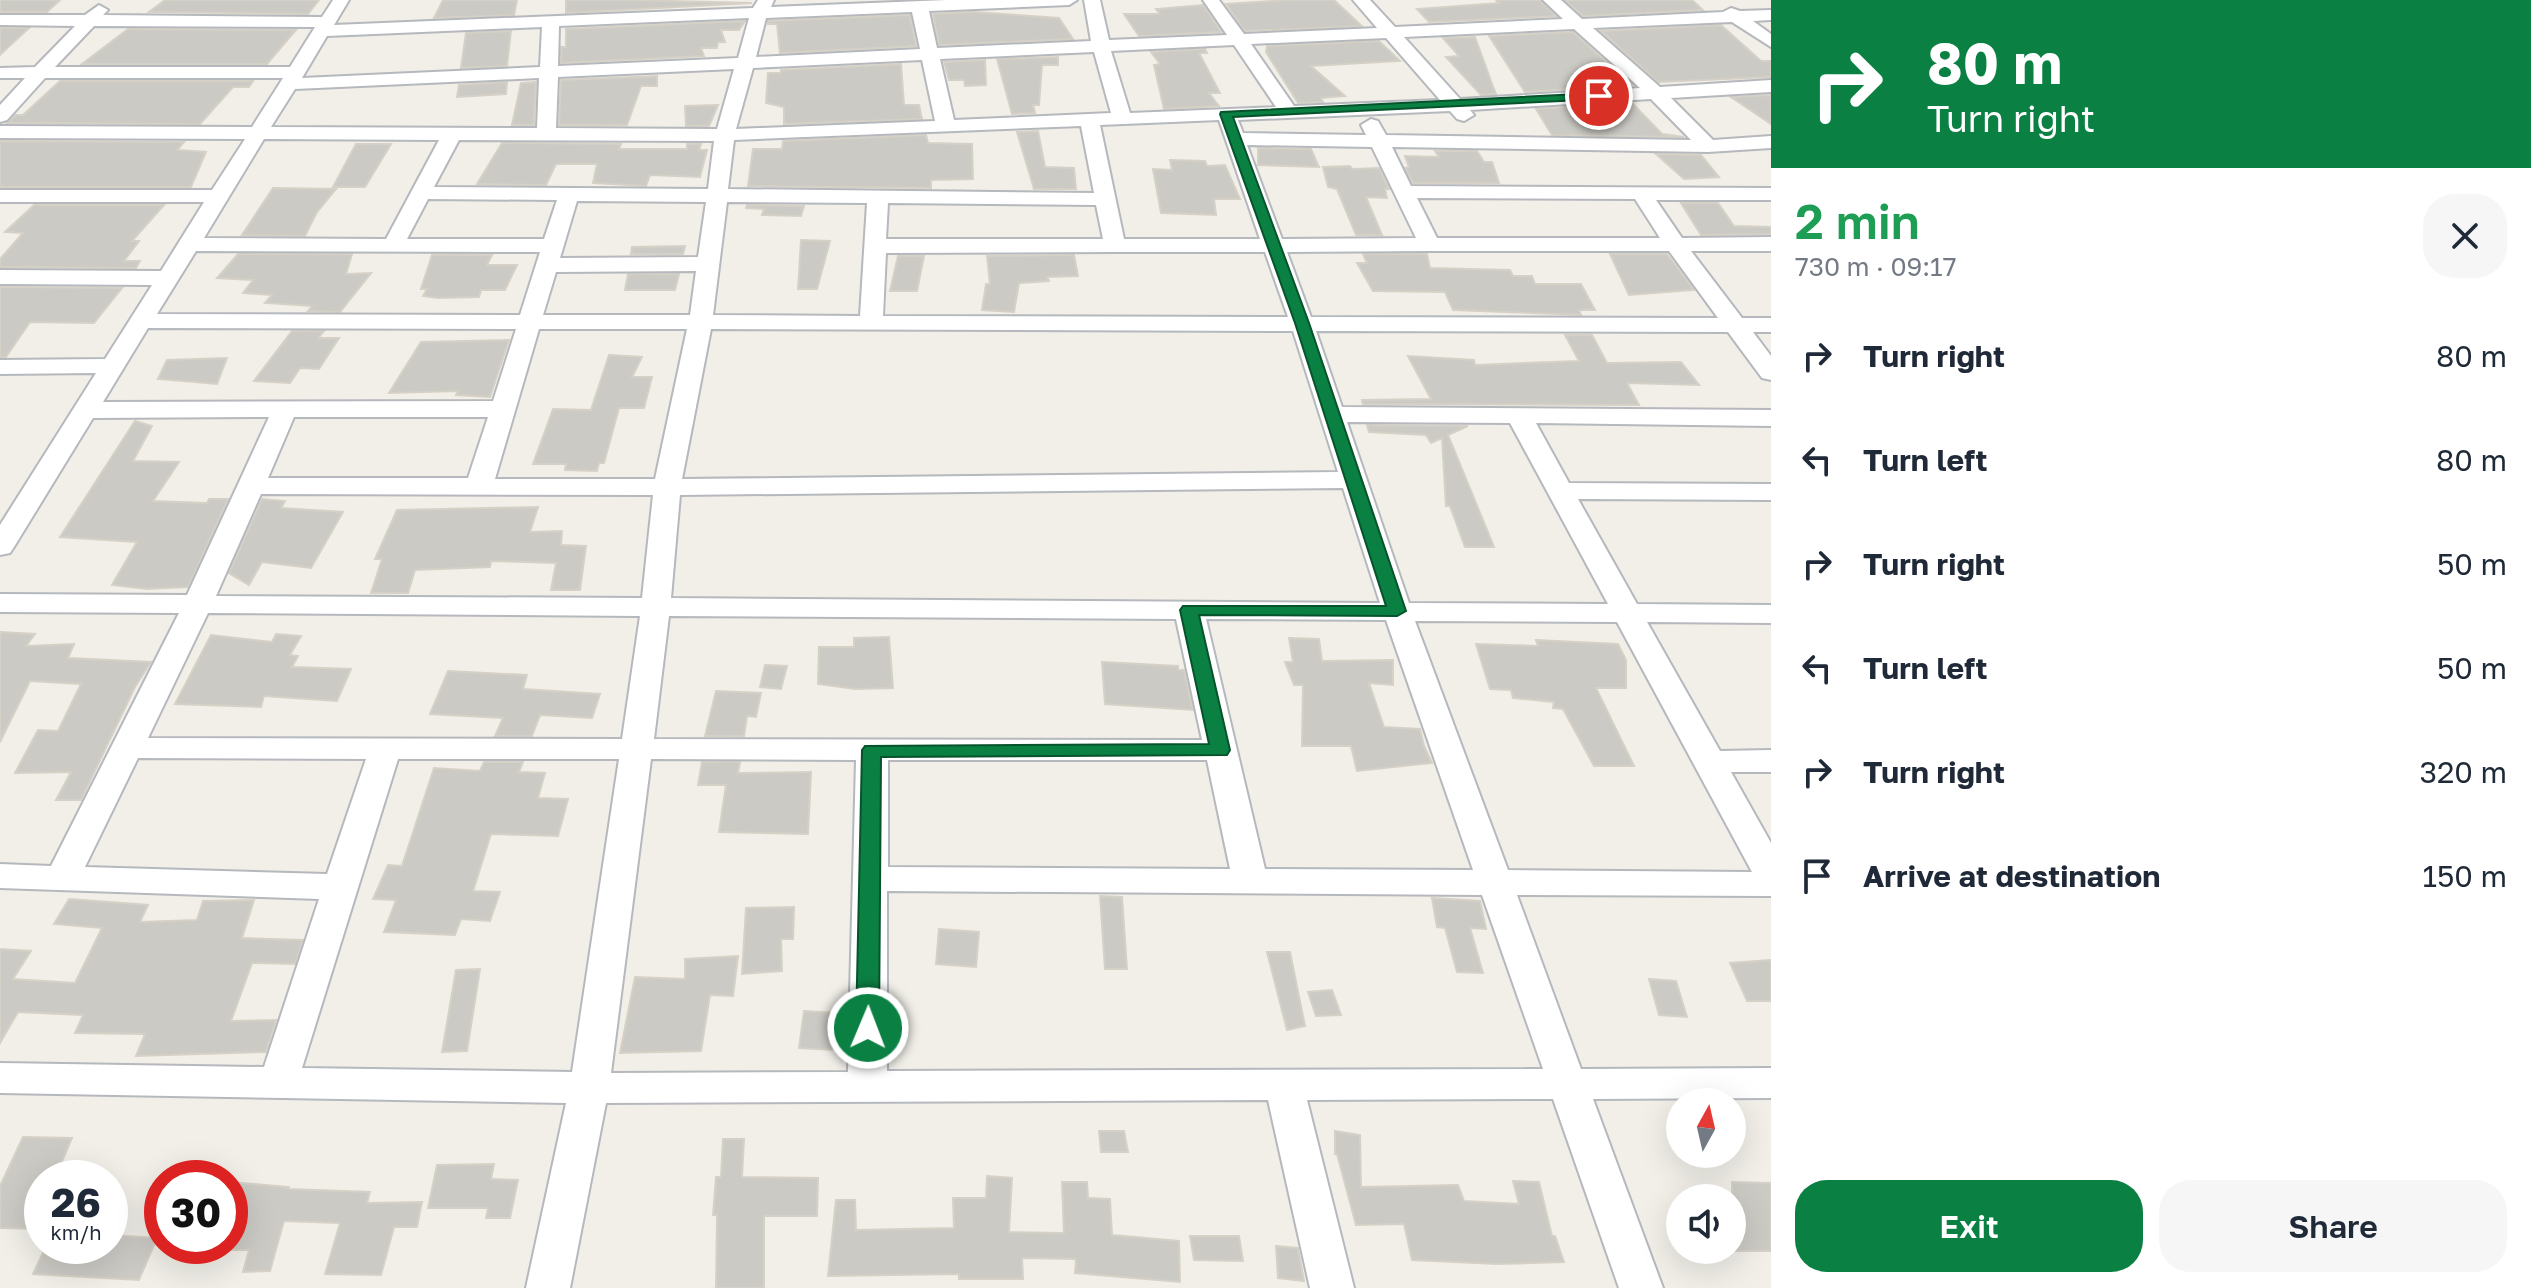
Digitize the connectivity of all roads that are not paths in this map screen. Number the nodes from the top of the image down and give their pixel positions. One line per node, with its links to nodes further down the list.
1 (108, 0): 14 (street)
2 (341, 0): 17 (street)
3 (1069, 0): 9 (street)
4 (1092, 0): 21 (street)
5 (1211, 0): 19 (street)
6 (1361, 0): 18 (street)
7 (1551, 0): 16 (street)
8 (1714, 0): 12 (street)
9 (919, 6): 10 (street); 22 (street)
10 (763, 7): 15 (street); 23 (street)
11 (1771, 15): 12 (street)
12 (1735, 16): 16 (street); 20 (street)
13 (0, 20): 14 (street)
14 (89, 20): 17 (street); 26 (street)
15 (551, 22): 17 (street); 24 (street)
16 (1578, 24): 18 (street); 29 (street)
17 (324, 26): 27 (street)
18 (1394, 35): 19 (street); 30 (street)
19 (1239, 40): 21 (street); 32 (street)
20 (1771, 42)
21 (1101, 46): 22 (street); 34 (street)
22 (930, 55): 23 (street); 36 (street)
23 (745, 64): 24 (street); 42 (street)
24 (549, 72): 27 (street); 41 (street)
25 (0, 73): 26 (street)
26 (40, 73): 27 (street); 33 (street)
27 (292, 78): 39 (street)
28 (1771, 86): 29 (street)
29 (1656, 93): 30 (street); 46 (street)
30 (1455, 105): 31 (street); 44 (street)
31 (1364, 109): 32 (street); 43 (street)
32 (1289, 112): 37 (street)
33 (0, 116)
34 (1122, 119): 35 (street); 37 (street)
35 (1089, 120): 36 (street); 57 (street)
36 (946, 126): 42 (street)
37 (1231, 126): 43 (street); 62 (street)
38 (0, 132): 39 (street)
39 (257, 132): 40 (street); 54 (street)
40 (452, 134): 41 (street); 49 (street)
41 (546, 134): 42 (street)
42 (725, 135): 55 (street)
43 (1379, 141): 44 (street); 48 (street)
44 (1489, 142): 46 (street)
45 (1762, 143): 46 (street); 47 (street)
46 (1708, 146)
47 (1771, 162)
48 (1404, 192): 50 (street); 63 (street)
49 (420, 193): 51 (street); 61 (street)
50 (1641, 193): 52 (street); 59 (street)
51 (569, 194): 55 (street); 66 (street)
52 (1771, 194)
53 (0, 196): 54 (street)
54 (218, 196): 58 (street)
55 (718, 196): 56 (street); 67 (street)
56 (878, 197): 57 (street); 64 (street)
57 (1105, 199): 65 (street)
58 (188, 244): 61 (street); 69 (street)
59 (1675, 244): 60 (street); 63 (street); 75 (street)
60 (1771, 244)
61 (393, 245): 66 (street)
62 (1274, 245): 63 (street); 65 (street); 74 (street)
63 (1430, 245)
64 (875, 246): 65 (street); 73 (street)
65 (1115, 246)
66 (550, 256): 67 (street); 72 (street)
67 (708, 264): 70 (street)
68 (0, 277): 69 (street)
69 (168, 278): 71 (street)
70 (701, 320): 72 (street); 73 (street); 89 (street)
71 (141, 321): 72 (street); 77 (street)
72 (530, 321): 81 (street)
73 (871, 321): 74 (street)
74 (1302, 323): 75 (street); 83 (street)
75 (1735, 325): 76 (street); 79 (street)
76 (1771, 325)
77 (114, 366): 78 (street); 82 (street)
78 (0, 367)
79 (1771, 373)
80 (285, 409): 81 (street); 82 (street); 87 (street)
81 (503, 409): 88 (street)
82 (87, 410): 92 (street)
83 (1332, 414): 84 (street); 86 (street)
84 (1519, 416): 85 (street); 90 (street)
85 (1771, 418)
86 (1354, 480): 89 (street); 98 (street)
87 (251, 486): 88 (street); 95 (street)
88 (479, 486): 89 (street)
89 (667, 487): 96 (street)
90 (1561, 491): 91 (street); 99 (street)
91 (1771, 492)
92 (12, 510): 93 (street)
93 (0, 547)
94 (0, 603): 95 (street)
95 (198, 604): 96 (street); 101 (street)
96 (656, 607): 97 (street); 105 (street)
97 (1189, 610): 98 (street); 104 (street)
98 (1397, 611): 99 (street); 113 (street)
99 (1628, 613): 100 (street); 107 (street)
100 (1771, 614)
101 (127, 748): 102 (street); 110 (street)
102 (385, 749): 105 (street); 115 (street)
103 (872, 750): 104 (street); 105 (street); 111 (street)
104 (1220, 750): 112 (street)
105 (636, 751): 122 (street)
106 (1771, 761): 107 (street)
107 (1710, 762): 108 (street)
108 (1771, 874)
109 (0, 876): 110 (street)
110 (63, 877): 115 (street)
111 (870, 879): 112 (street); 121 (street)
112 (1250, 881): 113 (street)
113 (1495, 883): 114 (street); 119 (street)
114 (1771, 884)
115 (340, 887): 117 (street)
116 (0, 1078): 117 (street)
117 (278, 1083): 122 (street)
118 (1771, 1083): 119 (street)
119 (1567, 1084): 120 (street); 125 (street)
120 (1284, 1085): 121 (street); 124 (street)
121 (867, 1087): 122 (street)
122 (589, 1088): 123 (street)
123 (548, 1288)
124 (1332, 1288)
125 (1641, 1288)

